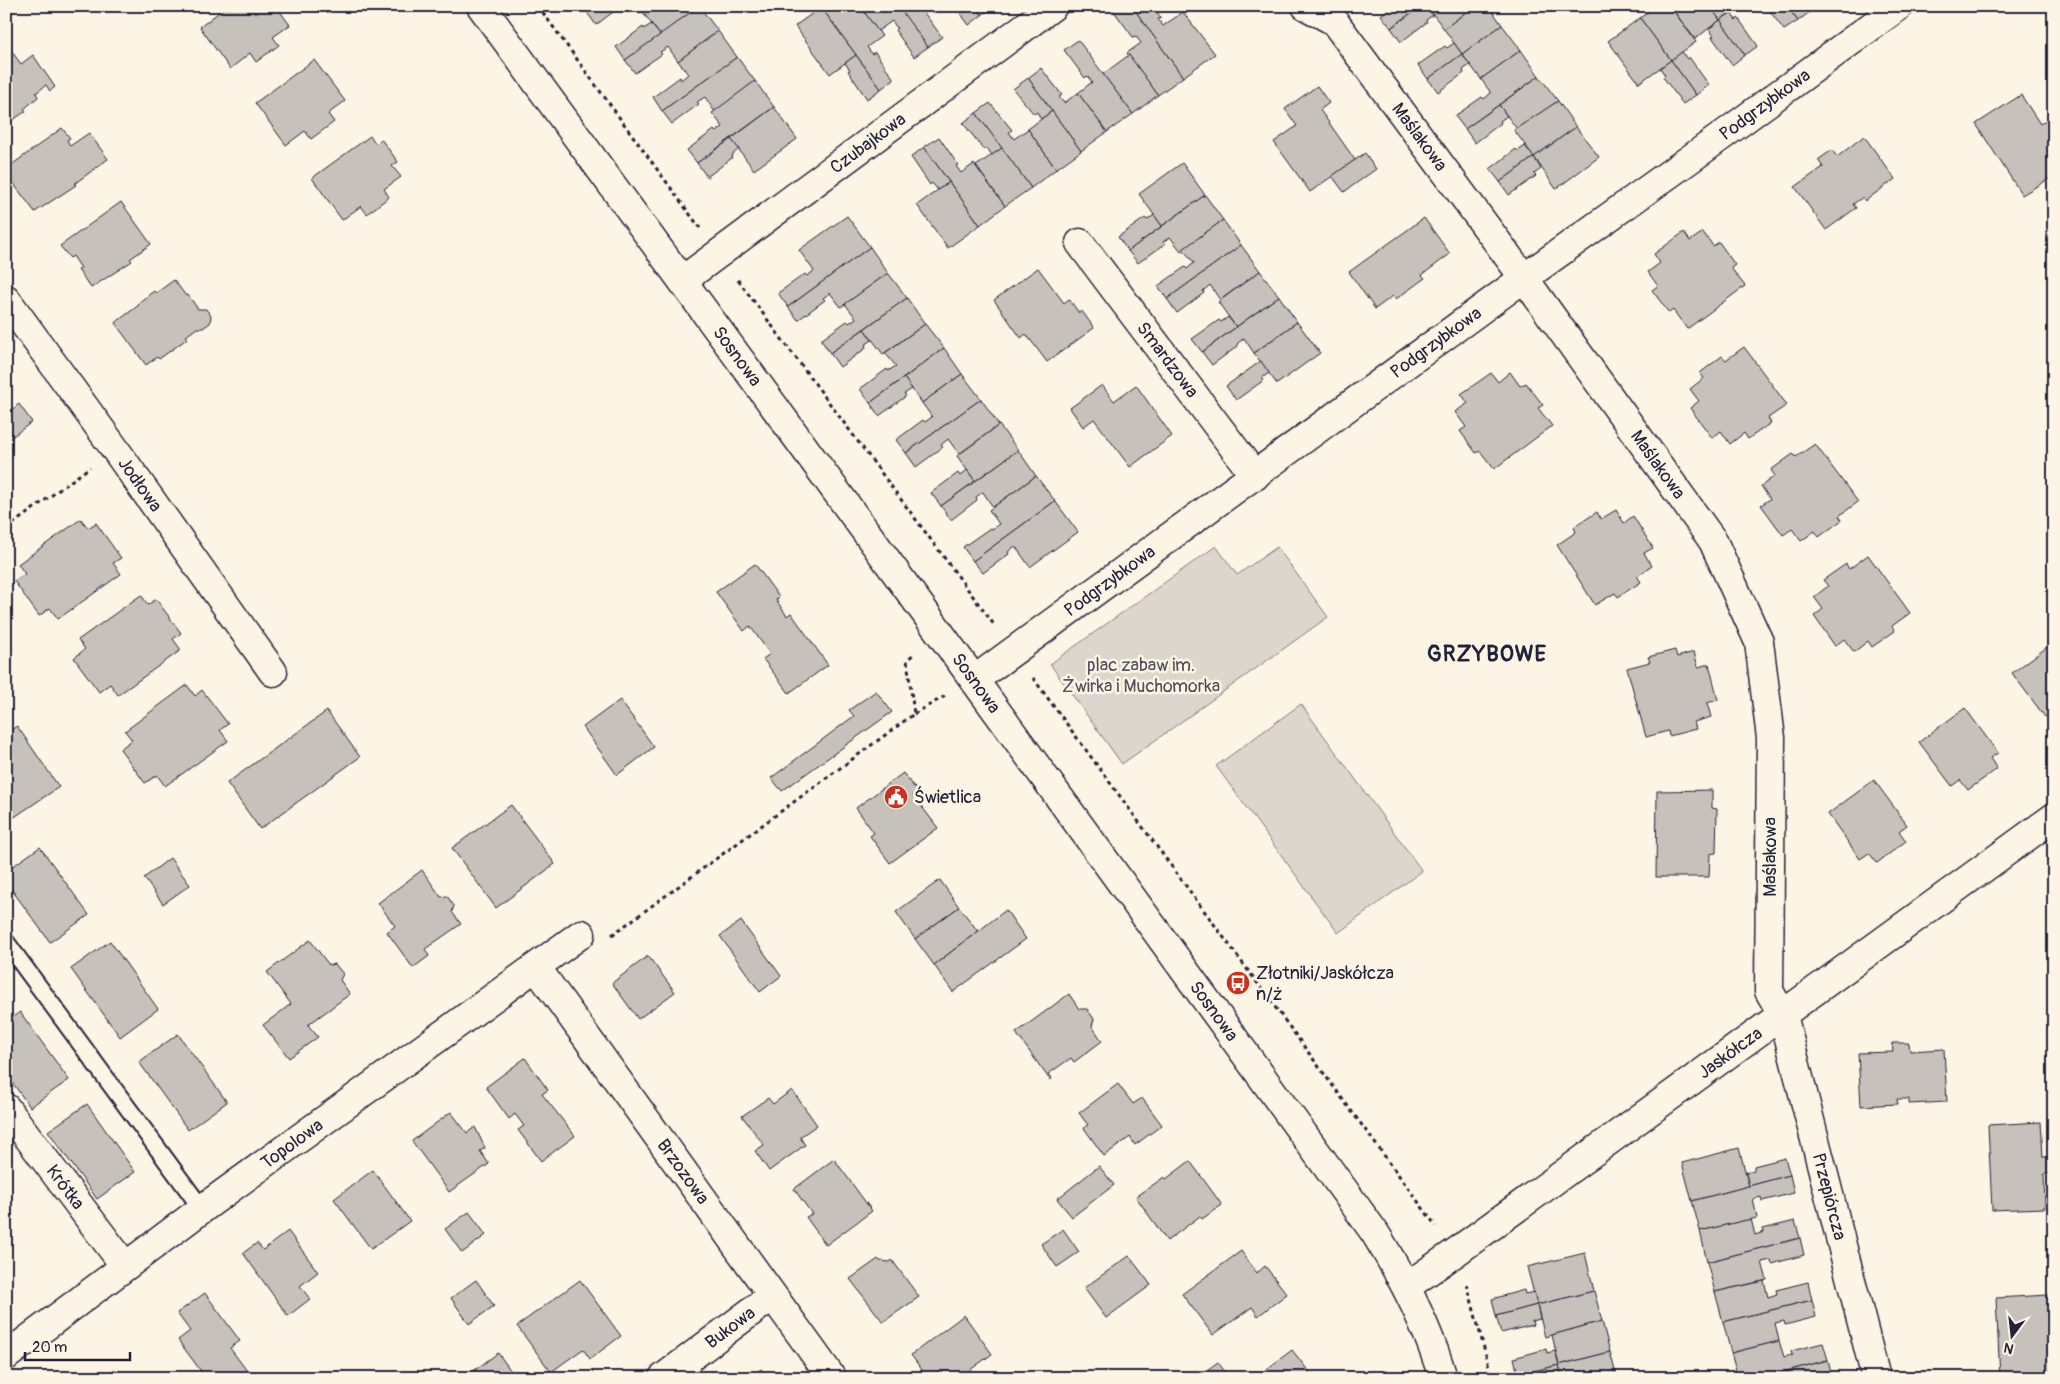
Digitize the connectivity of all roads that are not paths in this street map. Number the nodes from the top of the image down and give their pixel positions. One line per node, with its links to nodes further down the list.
1 (481, 6): 7 (street, Sosnowa)
2 (1053, 6): 7 (street, Czubajkowa)
3 (1306, 6): 6 (street, Maślakowa)
4 (1899, 6): 6 (street, Podgrzybkowa)
5 (1080, 243): 9 (street, Smardzowa)
6 (1524, 278): 9 (street, Podgrzybkowa); 16 (street, Maślakowa)
7 (683, 280): 11 (street, Sosnowa)
8 (6, 299): 10 (street, Jodłowa)
9 (1255, 476): 11 (street, Podgrzybkowa)
10 (273, 672)
11 (974, 680): 20 (street, Sosnowa)
12 (2054, 817): 16 (street, Jaskółcza)
13 (581, 934): 15 (street, Topolowa)
14 (6, 942): 18 (lane)
15 (536, 967): 18 (street, Topolowa); 21 (street, Brzozowa)
16 (1783, 1014): 20 (street, Jaskółcza); 26 (street, Przepiórcza)
17 (6, 1108): 19 (street, Krótka)
18 (202, 1209): 19 (street, Topolowa)
19 (125, 1266): 22 (street, Topolowa)
20 (1406, 1286): 25 (street, Sosnowa)
21 (772, 1296): 23 (street, Bukowa); 24 (street, Brzozowa)
22 (6, 1356)
23 (663, 1378)
24 (832, 1378)
25 (1443, 1378)
26 (1876, 1378)

